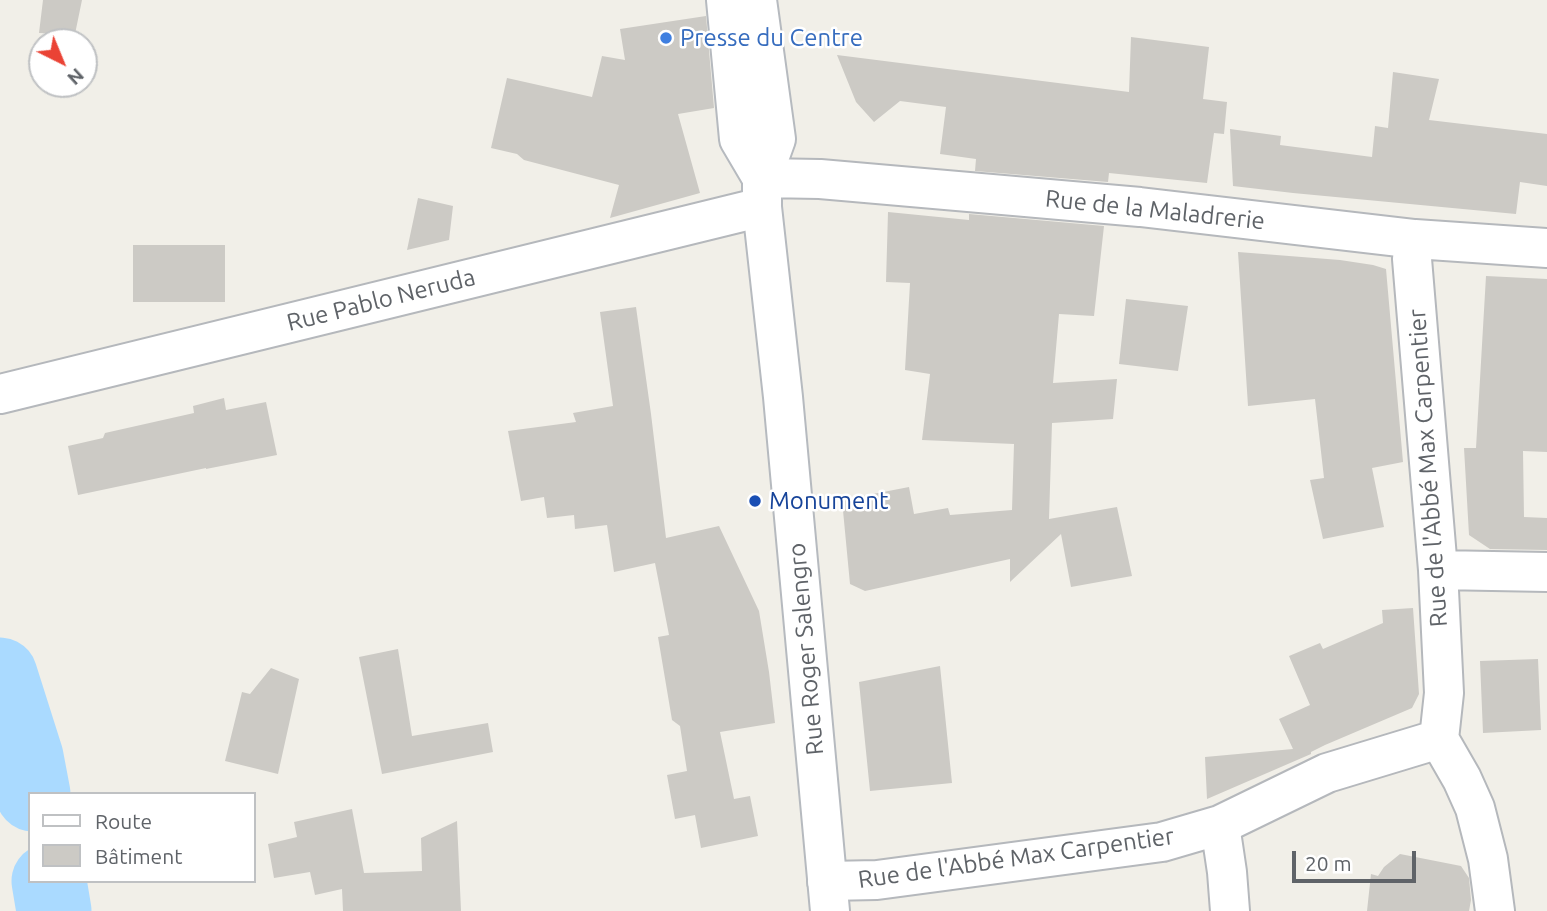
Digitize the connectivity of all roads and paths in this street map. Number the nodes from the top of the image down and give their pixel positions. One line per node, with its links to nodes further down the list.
1 (726, 0): 3 (street, Rue Roger Salengro)
2 (757, 0): 3 (street, Rue Roger Salengro)
3 (762, 193): 4 (street, Rue de la Maladrerie); 6 (street, Rue Pablo Neruda); 11 (street, Rue Roger Salengro)
4 (1415, 239): 5 (street, Rue de la Maladrerie); 7 (street, Rue de l'Abbé Max Carpentier)
5 (1547, 248)
6 (0, 394)
7 (1438, 570): 8 (street); 9 (street, Rue de l'Abbé Max Carpentier)
8 (1547, 572)
9 (1439, 739): 10 (street, Rue de l'Abbé Max Carpentier); 13 (street)
10 (1220, 825): 11 (street, Rue de l'Abbé Max Carpentier); 12 (street)
11 (829, 896)
12 (1230, 911)
13 (1495, 911)

